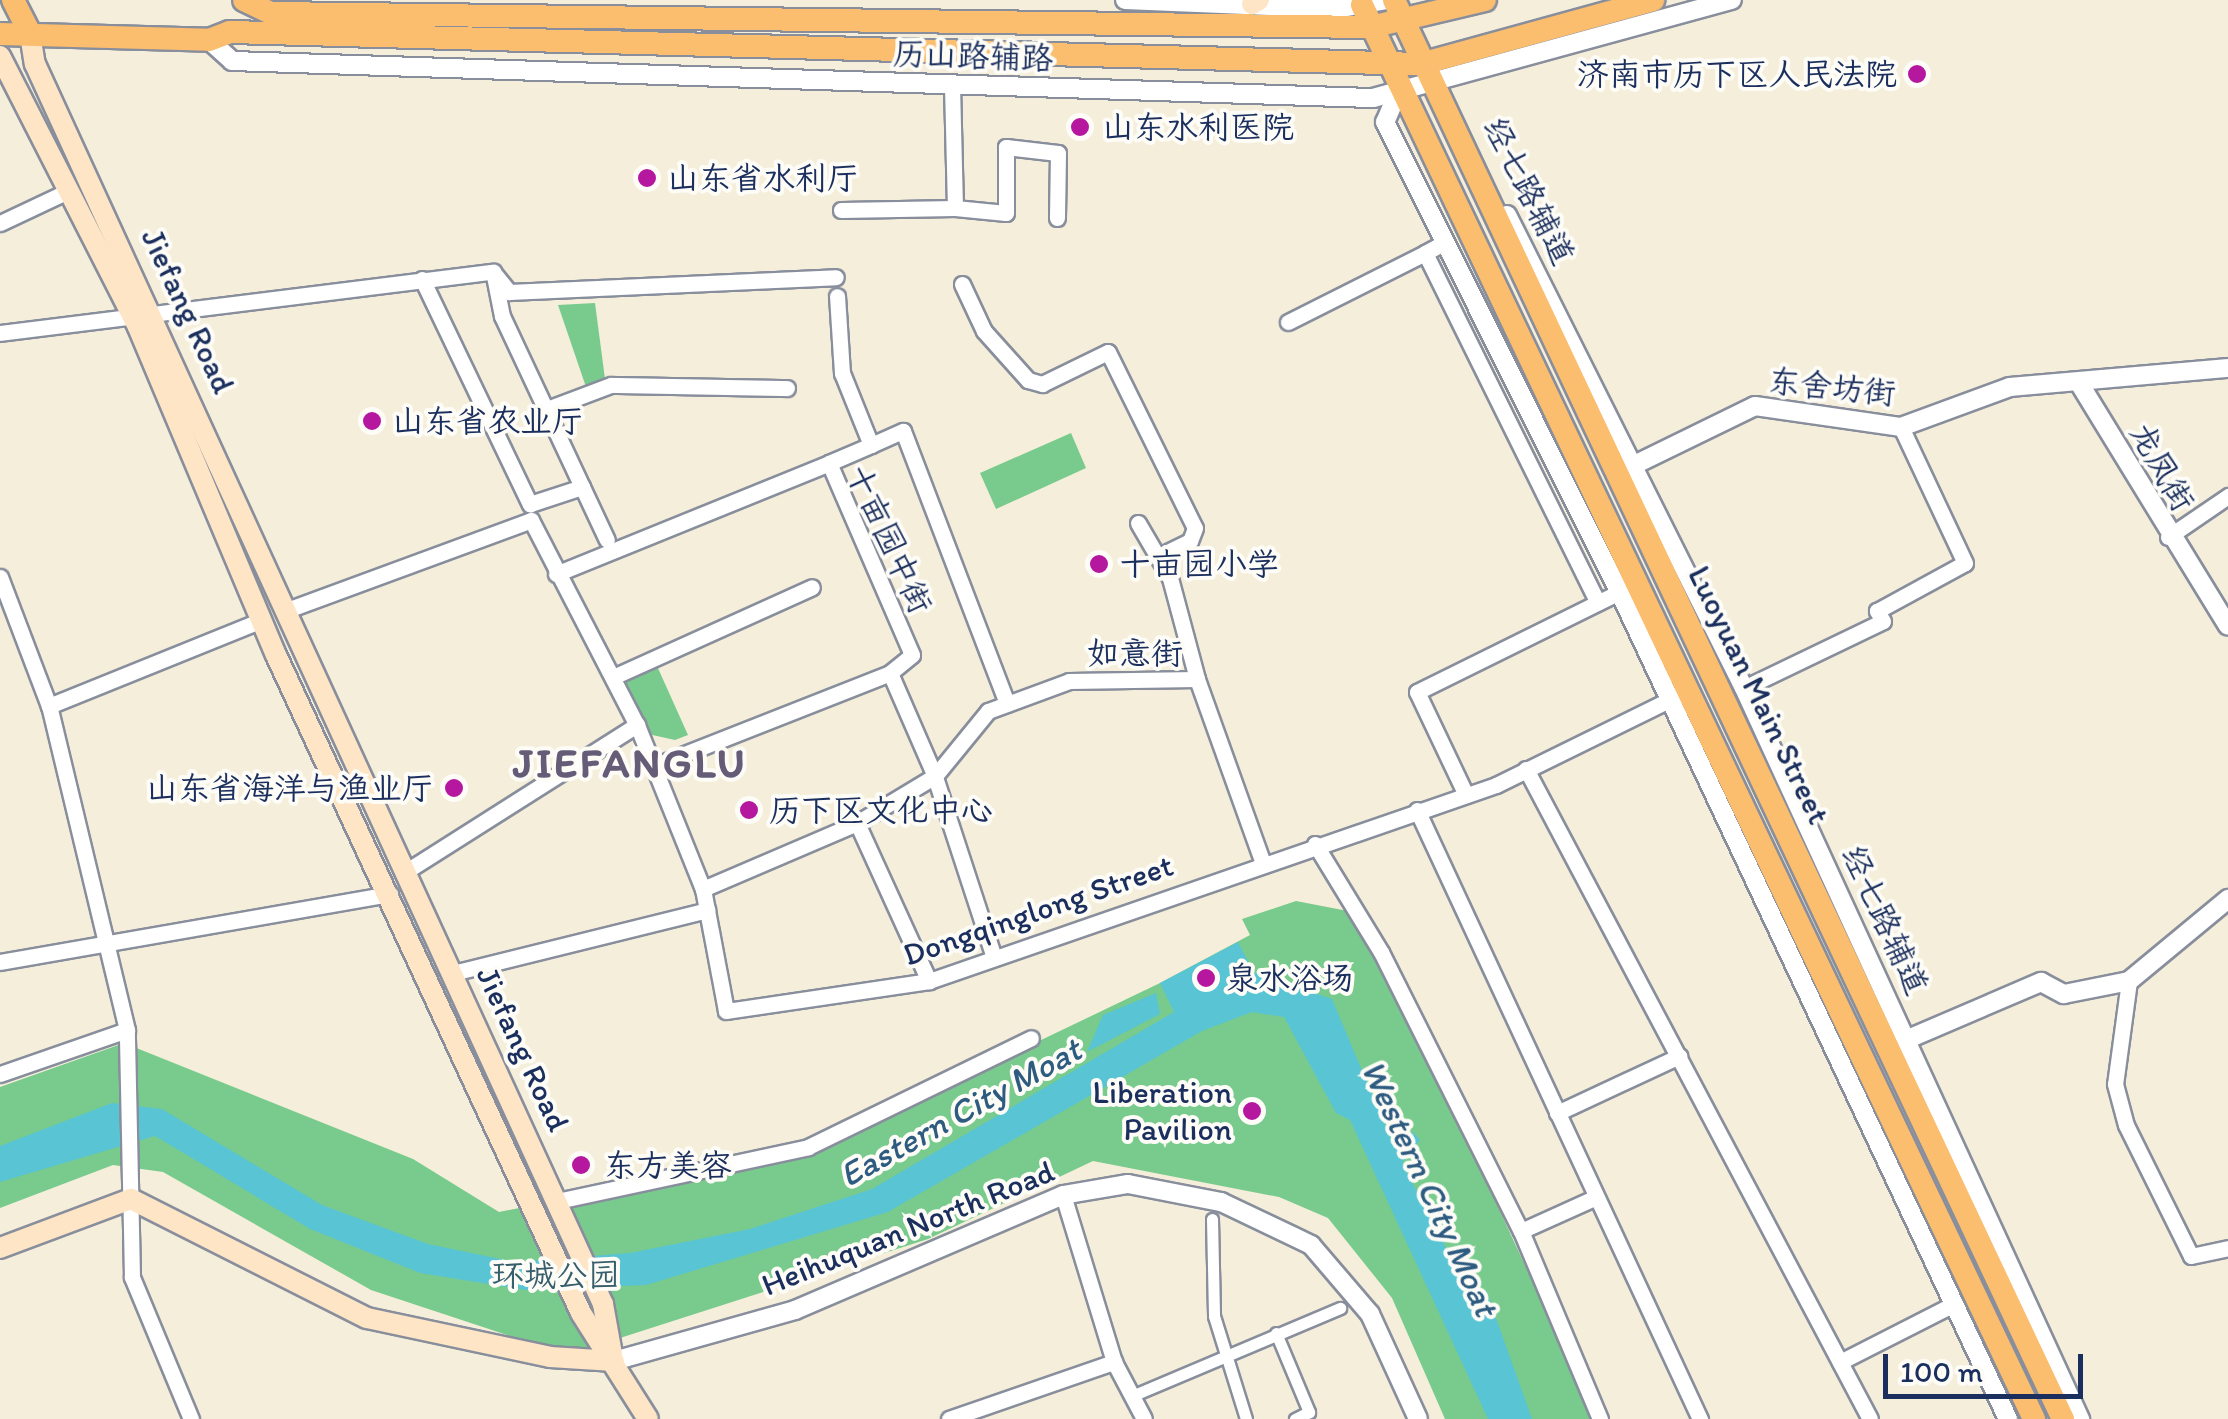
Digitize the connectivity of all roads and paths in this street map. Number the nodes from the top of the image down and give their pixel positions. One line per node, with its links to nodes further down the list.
1 (13, 0): 12 (main road, Jiefang Road)
2 (244, 0): 10 (main road)
3 (1125, 0): 7 (street)
4 (1485, 0): 9 (main road)
5 (1652, 0): 16 (main road)
6 (1732, 0): 16 (street, 历山路辅路)
7 (1255, 2): 8 (street)
8 (1361, 2): 9 (street); 10 (main road, Luoyuan Main Street)
9 (1395, 6): 10 (main road); 16 (main road, Luoyuan Main Street)
10 (1371, 27): 15 (main road, Luoyuan Main Street)
11 (0, 34): 12 (main road)
12 (30, 34): 13 (main road); 31 (main road, Jiefang Road)
13 (209, 40): 15 (main road); 17 (street, 历山路辅路)
14 (0, 56): 19 (main road, Jiefang Road)
15 (1385, 60): 16 (main road); 18 (main road, Luoyuan Main Street)
16 (1424, 74): 18 (street, 历山路辅路); 42 (main road, Luoyuan Main Street)
17 (952, 86): 18 (street, 历山路辅路); 20 (street)
18 (1398, 92): 24 (street); 52 (main road, Luoyuan Main Street)
19 (70, 190): 23 (street); 32 (main road, Jiefang Road)
20 (955, 208): 21 (street); 22 (street)
21 (841, 210)
22 (1057, 218)
23 (0, 223)
24 (1445, 242): 25 (street); 52 (street)
25 (1425, 253): 33 (street); 53 (street)
26 (493, 272): 27 (street); 28 (street); 38 (street)
27 (836, 277)
28 (422, 279): 31 (street); 43 (street)
29 (962, 284): 48 (street)
30 (837, 296): 40 (street)
31 (157, 316): 32 (street); 54 (main road, Jiefang Road)
32 (134, 318): 34 (street); 55 (main road, Jiefang Road)
33 (1288, 322)
34 (0, 333)
35 (2228, 368): 36 (street, 东舍坊街)
36 (2081, 386): 39 (street, 东舍坊街); 46 (street, 龙凤街)
37 (787, 388): 38 (street)
38 (547, 409): 43 (street)
39 (1901, 427): 42 (street, 东舍坊街); 60 (street)
40 (872, 445): 41 (street); 63 (street)
41 (829, 463): 49 (street, 十亩园中街); 57 (street, 十亩园中街)
42 (1625, 468): 60 (street, 经七路辅道); 119 (main road, Luoyuan Main Street)
43 (582, 486): 47 (street)
44 (2228, 496): 46 (street)
45 (1138, 524): 48 (street)
46 (2168, 536): 56 (street, 龙凤街)
47 (607, 540)
48 (1160, 555): 59 (street)
49 (556, 574): 54 (street, Dongqinglong Street); 58 (street, Dongqinglong Street)
50 (0, 577): 64 (street)
51 (812, 587): 58 (street)
52 (1629, 587): 53 (street); 61 (main road, Luoyuan Main Street); 62 (street)
53 (1598, 603): 69 (street)
54 (287, 610): 74 (main road, Jiefang Road)
55 (262, 620): 64 (street); 76 (main road, Jiefang Road)
56 (2228, 626)
57 (890, 673): 66 (street); 68 (street)
58 (613, 678): 65 (street, Dongqinglong Street)
59 (1197, 679): 63 (street, 如意街); 73 (street, 如意街)
60 (1744, 688): 87 (street, 经七路辅道)
61 (1690, 689): 62 (street, Dongqinglong Street); 118 (main road, Luoyuan Main Street)
62 (1668, 700): 67 (street, Dongqinglong Street); 99 (street)
63 (1007, 704): 68 (street, 如意街)
64 (50, 706): 79 (street)
65 (637, 726): 66 (street, Dongqinglong Street); 74 (street)
66 (654, 766): 75 (street, Dongqinglong Street)
67 (1526, 770): 69 (street, Dongqinglong Street); 88 (street)
68 (935, 776): 71 (street, 如意街); 80 (street)
69 (1466, 795): 70 (street, Dongqinglong Street)
70 (1417, 810): 72 (street, Dongqinglong Street); 90 (street)
71 (856, 822): 75 (street, 如意街); 83 (street)
72 (1315, 844): 73 (street, Dongqinglong Street); 96 (street)
73 (1262, 861): 80 (street, Dongqinglong Street)
74 (405, 872): 82 (main road, Jiefang Road)
75 (704, 889): 78 (street, Dongqinglong Street)
76 (390, 894): 79 (street); 103 (main road, Jiefang Road)
77 (2228, 899): 84 (street)
78 (707, 910): 82 (street); 83 (street, Dongqinglong Street)
79 (111, 940): 81 (street); 85 (street)
80 (993, 955): 83 (street, Dongqinglong Street)
81 (0, 962)
82 (452, 974): 94 (main road, Jiefang Road)
83 (928, 980)
84 (2129, 981): 87 (street); 98 (street)
85 (127, 1030): 89 (street); 93 (street)
86 (1031, 1038): 94 (street)
87 (1908, 1039): 120 (street, 经七路辅道)
88 (1679, 1056): 90 (street); 105 (street)
89 (0, 1074)
90 (1557, 1113): 92 (street)
91 (1063, 1194): 103 (street, Heihuquan North Road); 104 (street); 113 (street, Heihuquan North Road)
92 (1594, 1198): 96 (street); 115 (street)
93 (131, 1199): 97 (main road); 103 (main road, Heihuquan North Road); 107 (street)
94 (557, 1201): 103 (main road, Jiefang Road)
95 (1212, 1220): 102 (street)
96 (1521, 1232): 114 (street)
97 (0, 1248)
98 (2228, 1248)
99 (1954, 1304): 105 (street); 117 (street)
100 (1340, 1308): 101 (street)
101 (1276, 1333): 102 (street); 112 (street)
102 (1221, 1357): 106 (street); 111 (street)
103 (614, 1360): 108 (main road)
104 (1114, 1362): 106 (street); 109 (street)
105 (1840, 1362): 116 (street)
106 (1134, 1394): 110 (street)
107 (190, 1419)
108 (648, 1419)
109 (948, 1419)
110 (1144, 1419)
111 (1246, 1419)
112 (1295, 1419)
113 (1418, 1419)
114 (1600, 1419)
115 (1700, 1419)
116 (1870, 1419)
117 (2008, 1419)
118 (2034, 1419)
119 (2063, 1419)
120 (2080, 1419)

